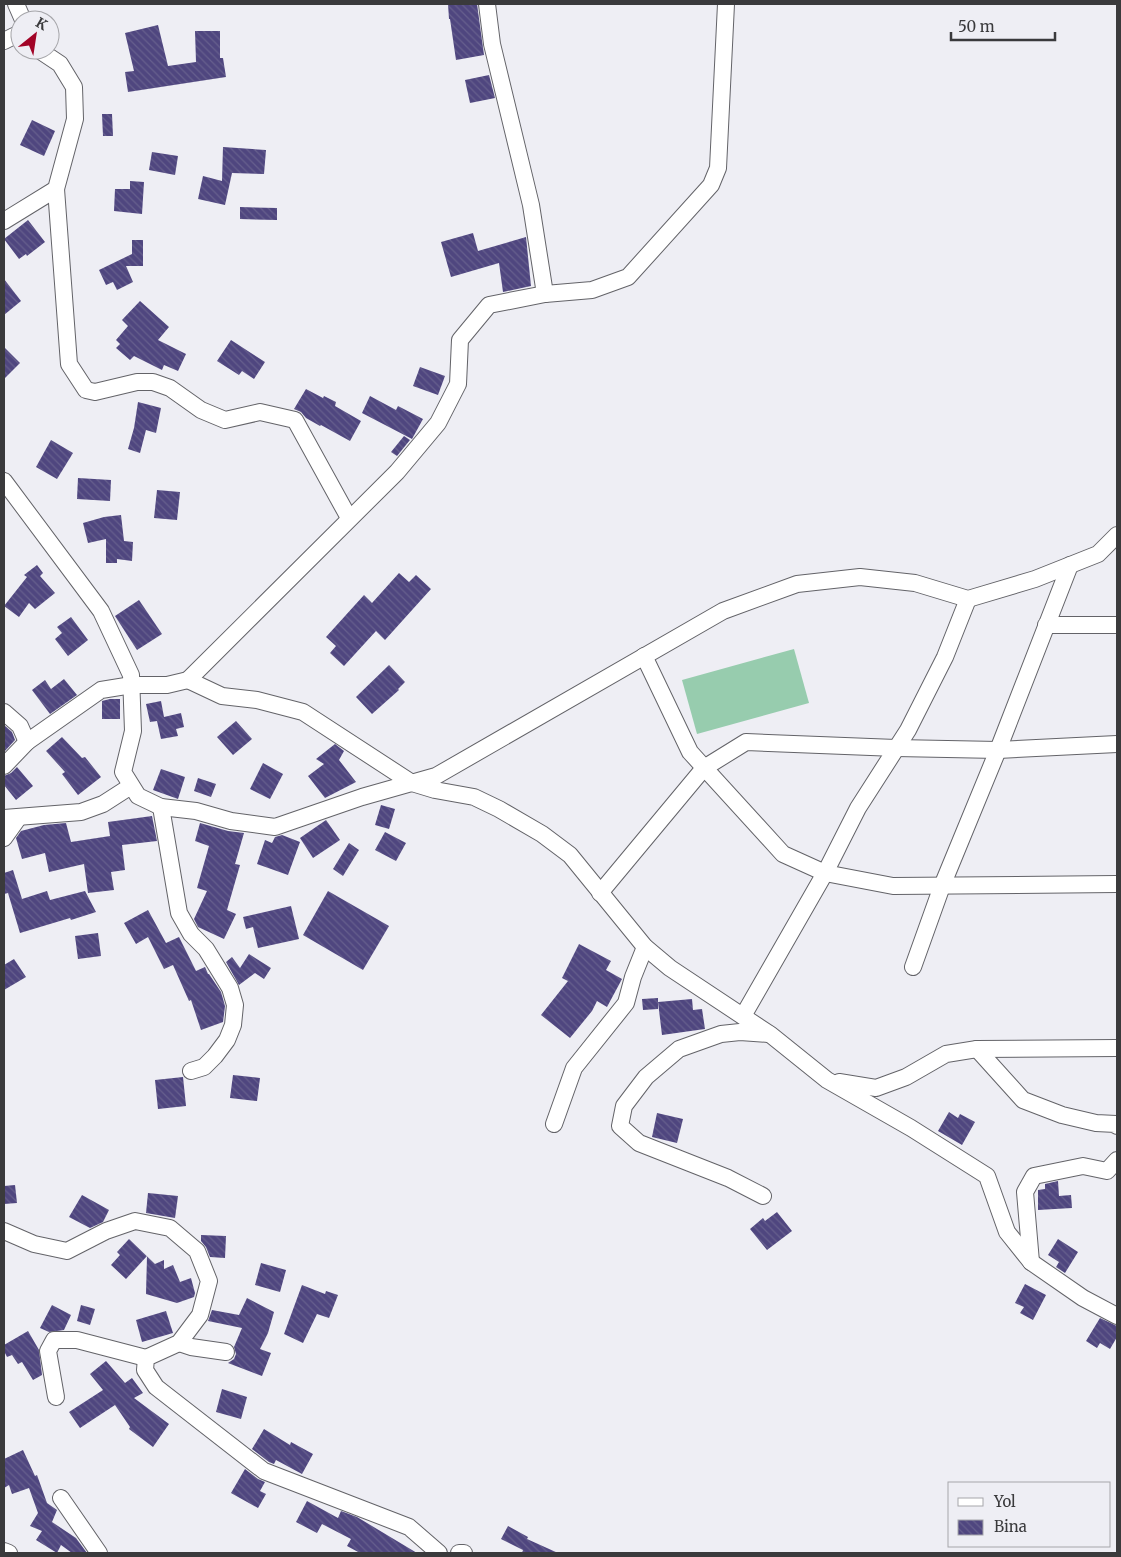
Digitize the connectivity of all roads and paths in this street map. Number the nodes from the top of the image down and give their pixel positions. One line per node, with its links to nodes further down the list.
1 (487, 4): 6 (street)
2 (726, 4): 6 (street)
3 (54, 60): 4 (street)
4 (56, 189): 5 (street); 8 (street)
5 (4, 221)
6 (545, 294): 8 (street)
7 (4, 481): 16 (street)
8 (350, 518): 15 (street)
9 (1117, 536): 10 (street)
10 (1070, 565): 11 (street); 12 (street)
11 (968, 599): 14 (street); 20 (street)
12 (1046, 624): 13 (street); 21 (street)
13 (1117, 625)
14 (644, 656): 23 (street); 24 (street)
15 (188, 680): 16 (street); 24 (street)
16 (132, 685): 18 (street); 25 (street)
17 (4, 712): 18 (street)
18 (27, 742): 22 (street)
19 (1117, 744): 21 (street)
20 (896, 748): 21 (street); 23 (street); 29 (street)
21 (998, 750): 31 (street)
22 (4, 766)
23 (704, 768): 29 (street); 32 (street)
24 (412, 783): 26 (street); 32 (street)
25 (131, 786): 26 (street); 27 (street)
26 (161, 806): 39 (street)
27 (11, 817): 28 (street)
28 (4, 838)
29 (825, 873): 31 (street); 35 (street)
30 (1117, 884): 31 (street)
31 (942, 886): 34 (street)
32 (600, 893): 33 (street)
33 (644, 947): 35 (street); 41 (street)
34 (913, 967)
35 (743, 1016): 36 (street)
36 (771, 1034): 40 (street); 44 (street)
37 (1117, 1048): 38 (street)
38 (977, 1049): 40 (street); 42 (street)
39 (191, 1071)
40 (827, 1080): 46 (street)
41 (554, 1124)
42 (1117, 1126)
43 (1117, 1160): 46 (street)
44 (763, 1196)
45 (4, 1231): 48 (street)
46 (1030, 1262): 47 (street)
47 (1117, 1316)
48 (179, 1343): 49 (street); 50 (street)
49 (226, 1352)
50 (146, 1358): 51 (street); 56 (street)
51 (56, 1397)
52 (61, 1498): 55 (street)
53 (4, 1551): 54 (street)
54 (9, 1553)
55 (98, 1553)
56 (439, 1553)
57 (459, 1553): 58 (street)
58 (464, 1553)

